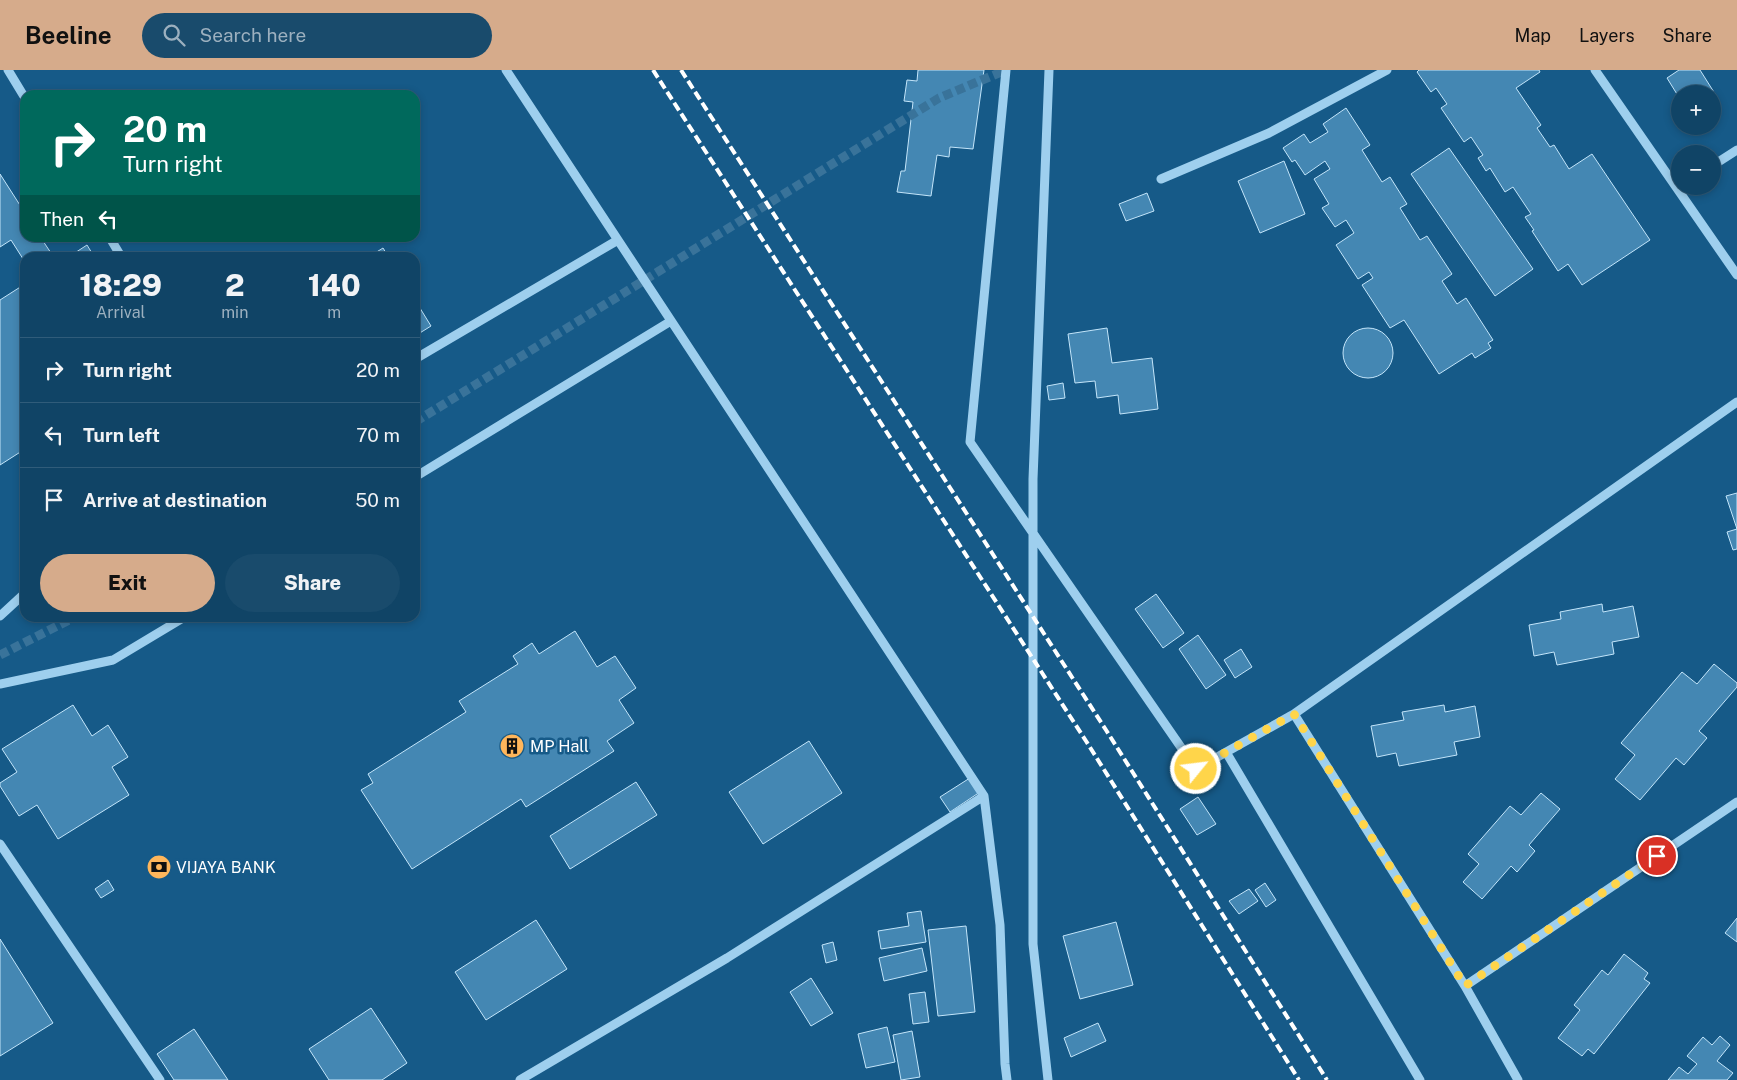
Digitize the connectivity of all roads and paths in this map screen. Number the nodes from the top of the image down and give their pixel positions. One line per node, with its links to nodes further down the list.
1 (8, 70): 7 (street)
2 (506, 70): 13 (street)
3 (1006, 70): 24 (street)
4 (1049, 70): 32 (street)
5 (1387, 70): 11 (street)
6 (1594, 70): 10 (street)
7 (20, 90)
8 (1737, 150): 9 (street)
9 (1721, 160)
10 (1671, 177)
11 (1161, 179)
12 (1684, 195): 14 (street)
13 (618, 240): 15 (street); 16 (street)
14 (1737, 275)
15 (671, 321): 18 (street); 25 (street)
16 (420, 356)
17 (1737, 402): 23 (street)
18 (420, 474)
19 (20, 598): 20 (street)
20 (0, 616)
21 (176, 622): 22 (street)
22 (0, 684)
23 (1294, 714): 24 (street); 28 (street)
24 (1226, 752): 33 (street)
25 (984, 796): 30 (street); 31 (street)
26 (1737, 802): 28 (street)
27 (0, 844): 29 (street)
28 (1465, 986): 34 (street)
29 (160, 1080)
30 (520, 1080)
31 (1007, 1080)
32 (1048, 1080)
33 (1420, 1080)
34 (1518, 1080)

